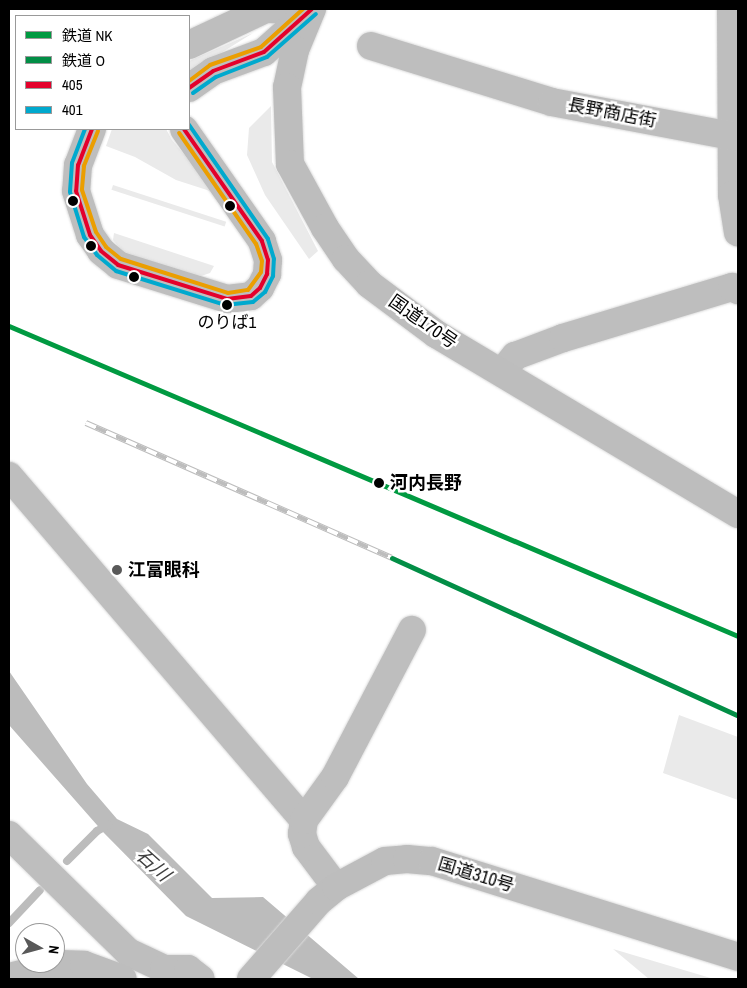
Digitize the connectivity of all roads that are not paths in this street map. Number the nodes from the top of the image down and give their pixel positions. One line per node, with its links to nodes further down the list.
1 (311, 9): 3 (street); 5 (street); 11 (highway, 国道170号)
2 (731, 9): 8 (street)
3 (190, 44)
4 (371, 46): 8 (street, 長野商店街)
5 (190, 87)
6 (92, 130): 7 (street)
7 (185, 130)
8 (736, 136): 9 (street)
9 (738, 233)
10 (738, 290): 11 (street)
11 (502, 372): 13 (highway, 国道170号)
12 (9, 476): 15 (street)
13 (738, 514)
14 (412, 630): 15 (street)
15 (304, 820): 17 (street)
16 (9, 835): 21 (street)
17 (328, 894): 18 (highway, 国道310号); 22 (highway, 国道310号)
18 (738, 957)
19 (9, 977): 20 (highway)
20 (123, 979)
21 (201, 979)
22 (251, 979)

